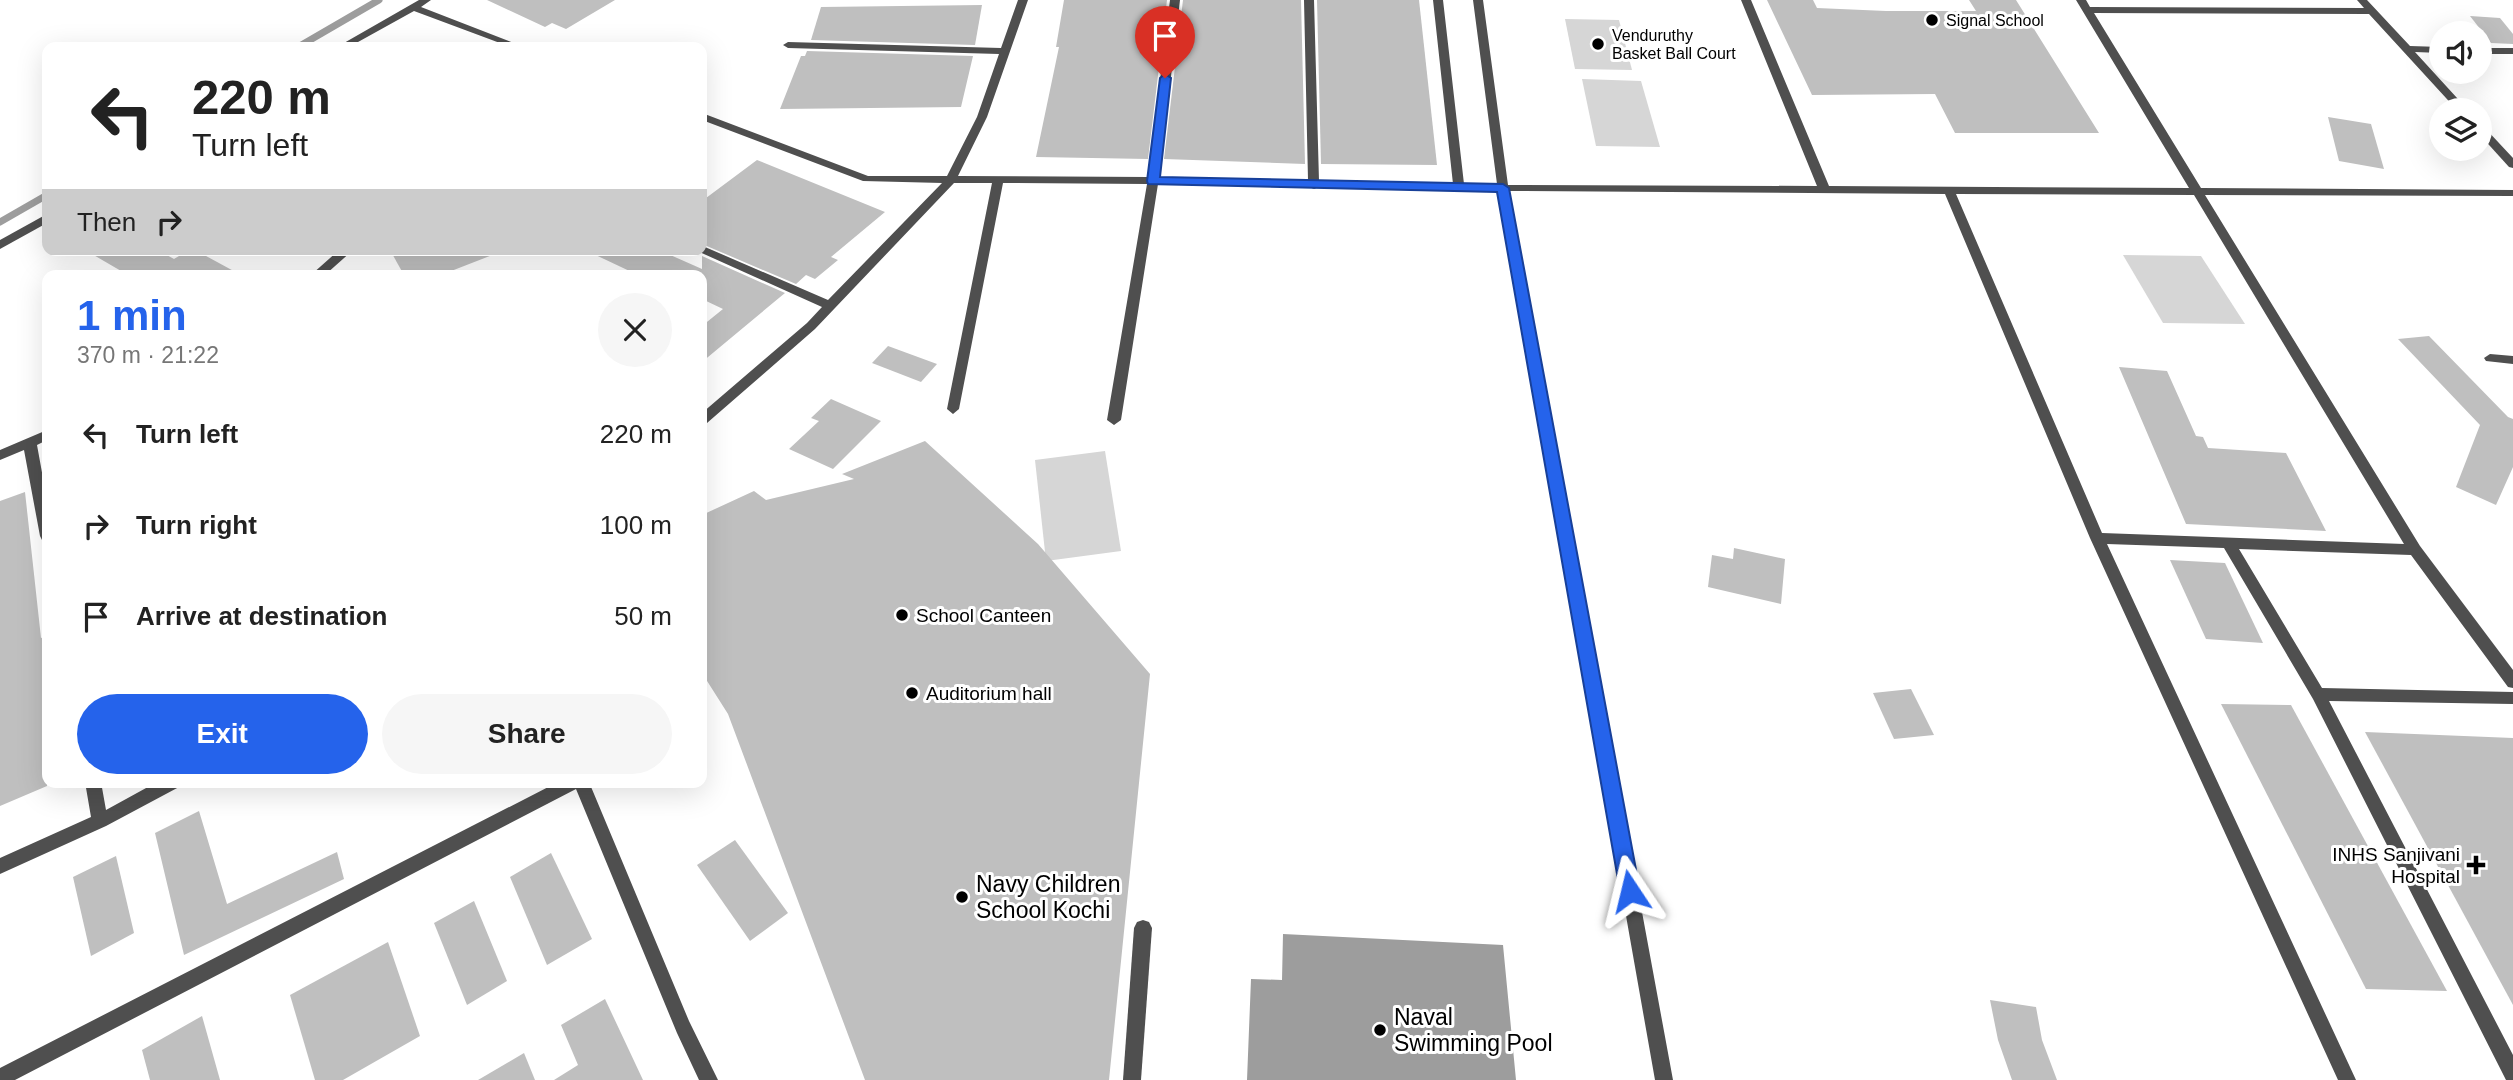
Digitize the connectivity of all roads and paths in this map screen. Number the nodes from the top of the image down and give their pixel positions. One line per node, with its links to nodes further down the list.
1 (426, 0): 10 (street)
2 (1023, 0): 17 (street)
3 (1175, 0): 26 (street)
4 (1309, 0): 27 (street)
5 (1438, 0): 28 (street)
6 (1478, 0): 29 (street)
7 (1746, 0): 30 (street)
8 (2362, 0): 11 (street)
9 (2083, 5): 11 (street); 32 (street)
10 (412, 7): 12 (street); 13 (street)
11 (2372, 11): 15 (street)
12 (351, 42)
13 (506, 42)
14 (788, 45): 17 (street)
15 (2407, 49): 16 (street); 20 (street)
16 (2429, 50)
17 (1006, 51): 24 (street)
18 (2492, 51): 19 (street)
19 (2513, 51)
20 (2452, 98)
21 (707, 118): 24 (street)
22 (2492, 142): 23 (street)
23 (2513, 165)
24 (950, 181): 25 (street); 39 (street)
25 (998, 181): 26 (street); 44 (street)
26 (1153, 181): 27 (street); 46 (street)
27 (1314, 186): 28 (street)
28 (1458, 187): 29 (street)
29 (1503, 188): 30 (street); 68 (street)
30 (1825, 191): 31 (street)
31 (1948, 191): 32 (street); 51 (street)
32 (2198, 193): 33 (street); 53 (street)
33 (2513, 193)
34 (42, 221): 35 (street)
35 (0, 245)
36 (707, 253): 39 (street)
37 (340, 256): 38 (street)
38 (323, 270)
39 (828, 305): 43 (street)
40 (2490, 358): 41 (street)
41 (2513, 360)
42 (707, 402): 43 (street)
43 (716, 407): 45 (street)
44 (953, 409)
45 (707, 415)
46 (1114, 420)
47 (42, 438): 48 (street)
48 (30, 444): 49 (street); 50 (street)
49 (0, 455)
50 (42, 509)
51 (2098, 538): 52 (street); 69 (street)
52 (2228, 543): 53 (street); 55 (street)
53 (2415, 550): 54 (street)
54 (2513, 682)
55 (2318, 694): 56 (street); 64 (street)
56 (2513, 698)
57 (94, 788): 61 (street)
58 (162, 788): 61 (street)
59 (562, 788): 65 (street)
60 (583, 788): 66 (street)
61 (100, 821): 62 (street)
62 (0, 866)
63 (1143, 928): 67 (street)
64 (2513, 1074)
65 (0, 1078)
66 (709, 1080)
67 (1132, 1080)
68 (1664, 1080)
69 (2347, 1080)

